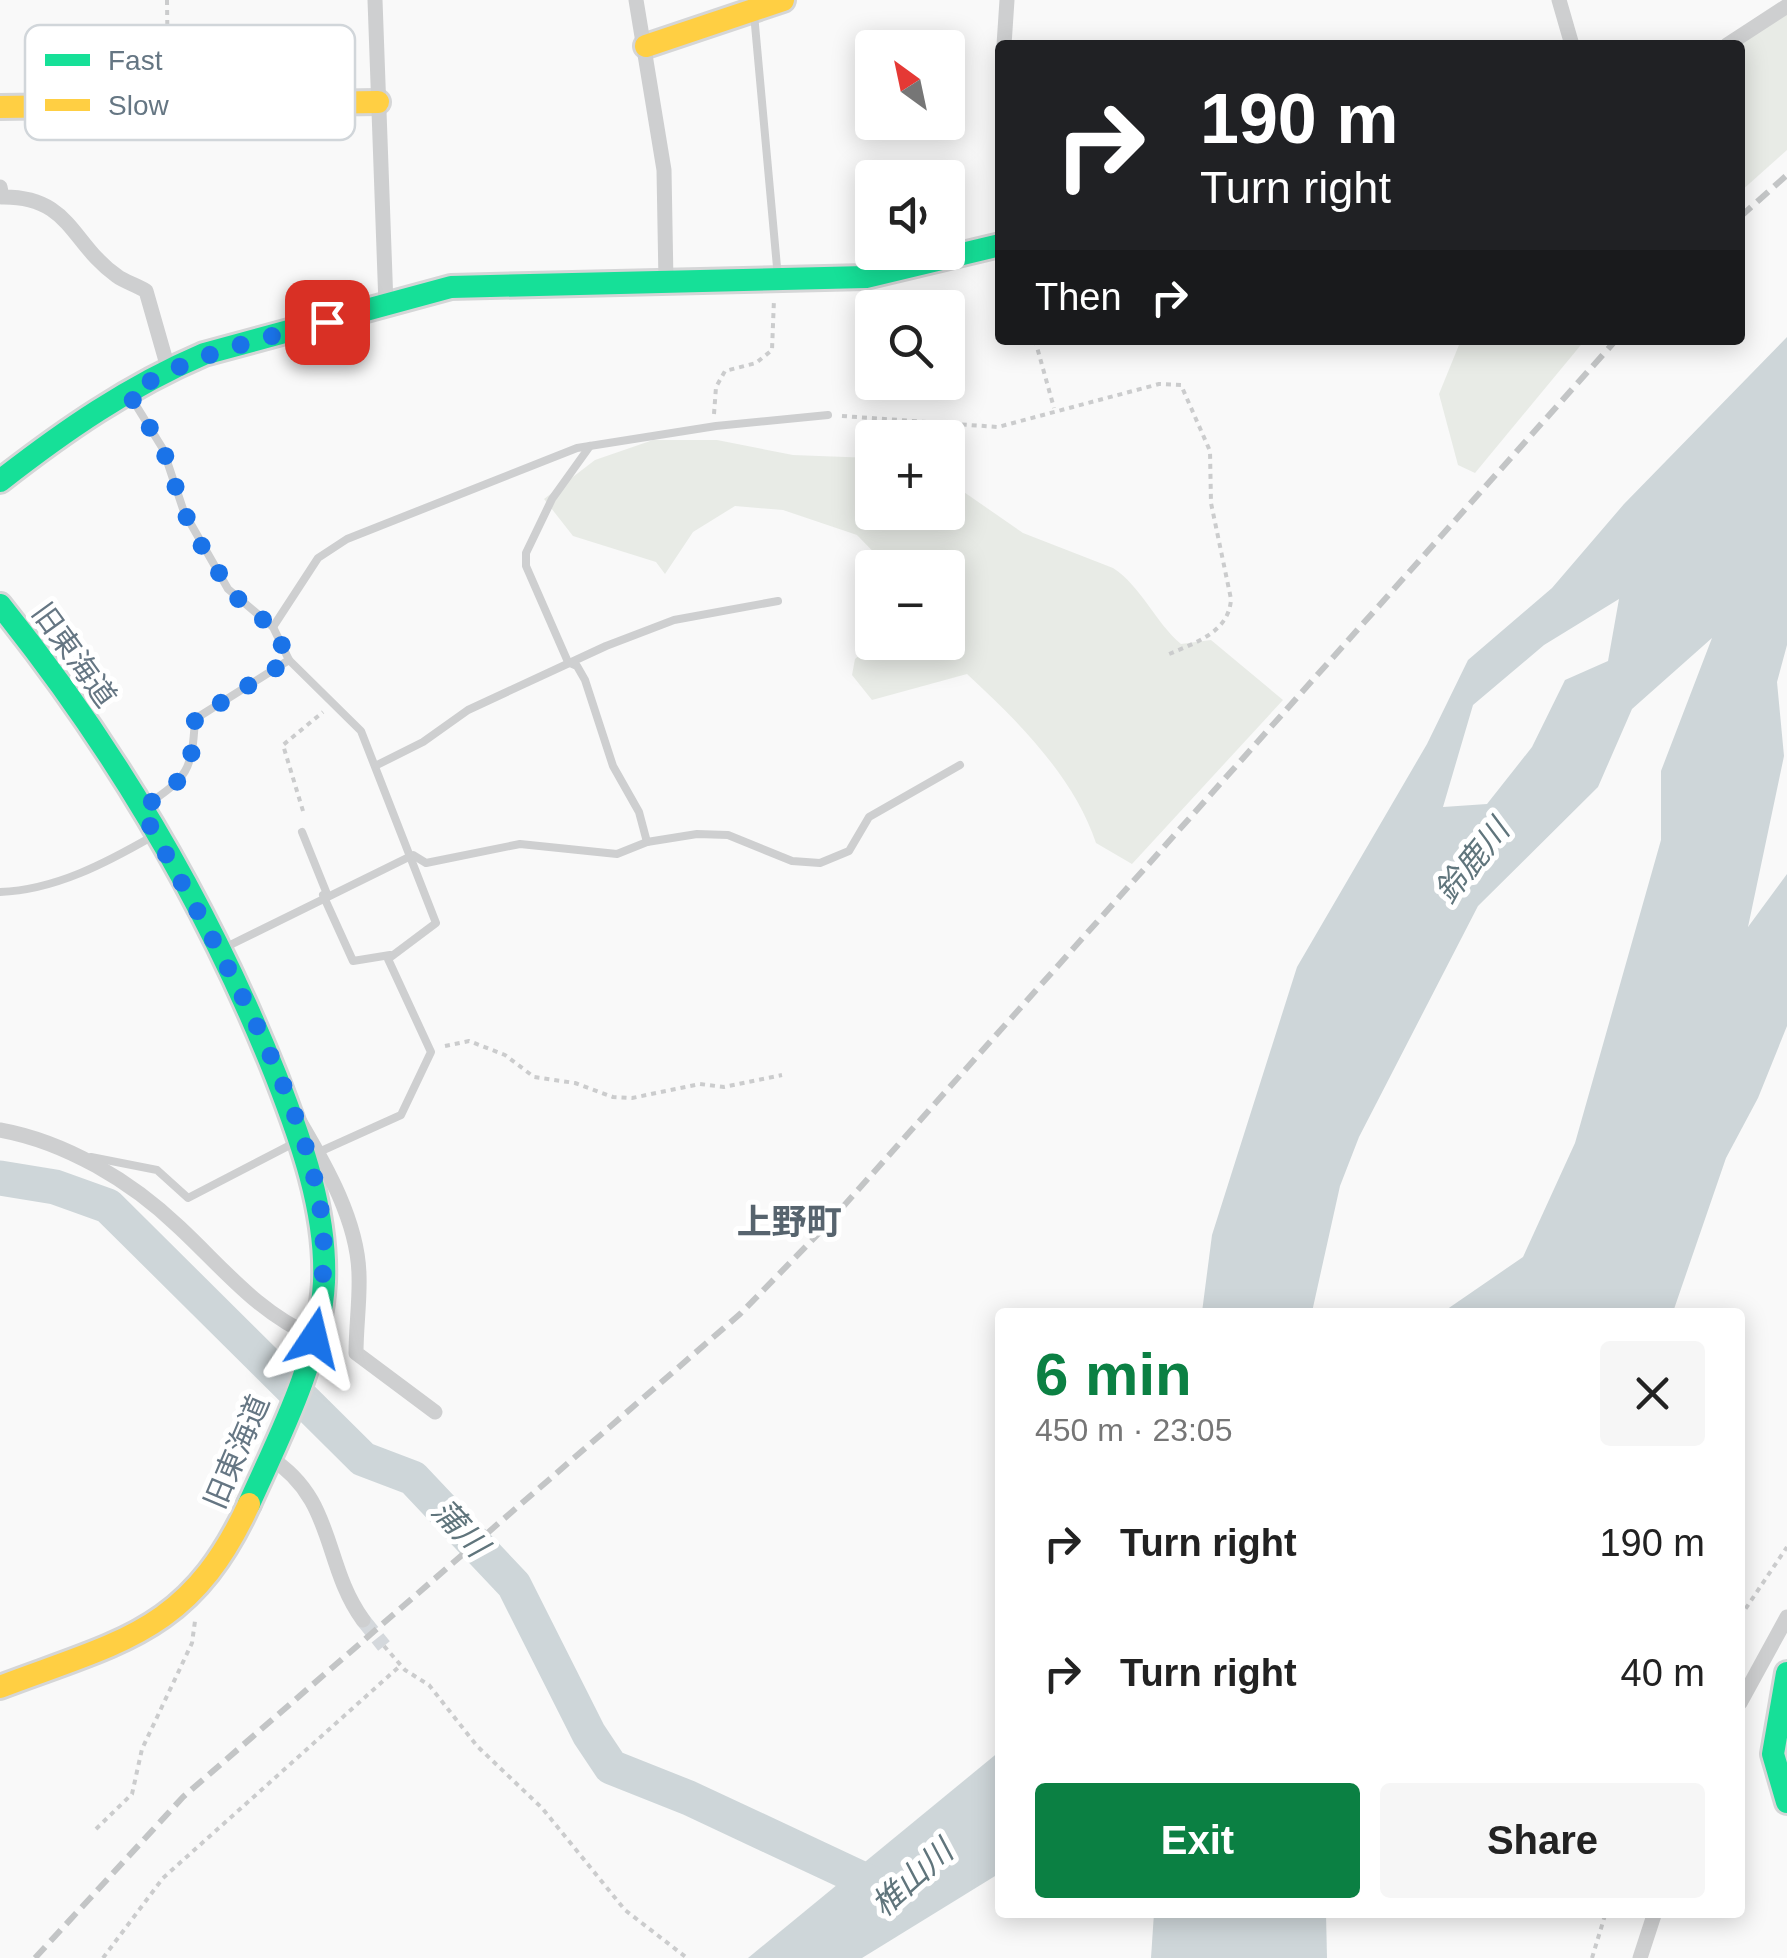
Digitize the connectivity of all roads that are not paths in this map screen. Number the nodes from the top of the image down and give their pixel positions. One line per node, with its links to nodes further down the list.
1 (375, 0): 13 (street)
2 (636, 0): 11 (street)
3 (783, 0): 7 (street)
4 (1007, 0): 8 (street)
5 (1559, 0): 9 (street)
6 (1787, 6): 10 (street)
7 (753, 9): 11 (street); 18 (lane)
8 (1004, 40)
9 (1571, 40)
10 (1735, 40)
11 (646, 46): 19 (street)
12 (355, 102): 13 (street)
13 (378, 102): 20 (street)
14 (0, 107): 15 (street)
15 (25, 107)
16 (1, 194): 21 (street)
17 (995, 246): 18 (street)
18 (776, 279): 19 (street)
19 (666, 282): 20 (street)
20 (386, 306): 21 (street)
21 (168, 368): 22 (street)
22 (129, 394): 25 (street); 28 (lane)
23 (828, 415): 24 (lane)
24 (590, 446): 28 (lane); 30 (lane)
25 (0, 481)
26 (778, 601): 30 (lane)
27 (0, 605): 33 (street, 旧東海道)
28 (273, 627): 29 (lane)
29 (289, 660): 31 (lane); 33 (lane)
30 (568, 662): 31 (lane); 36 (lane)
31 (377, 765): 37 (lane)
32 (960, 765): 36 (lane)
33 (141, 809): 35 (street, 旧東海道)
34 (302, 832): 39 (lane)
35 (155, 834): 38 (lane); 40 (street, 旧東海道)
36 (647, 842): 37 (lane)
37 (413, 855): 39 (lane); 41 (lane)
38 (0, 892)
39 (325, 895): 40 (lane); 41 (lane)
40 (217, 952): 43 (street, 旧東海道)
41 (396, 954): 43 (lane)
42 (0, 1130): 44 (street)
43 (310, 1146): 44 (lane); 45 (street, 旧東海道); 46 (street)
44 (76, 1154): 45 (street)
45 (313, 1343): 47 (street, 旧東海道)
46 (435, 1412)
47 (269, 1457): 49 (street); 51 (street, 旧東海道)
48 (1787, 1617): 52 (street)
49 (362, 1620)
50 (1787, 1673): 53 (street)
51 (0, 1687)
52 (1745, 1694)
53 (1787, 1802)
54 (1653, 1918): 55 (street)
55 (1640, 1958)

